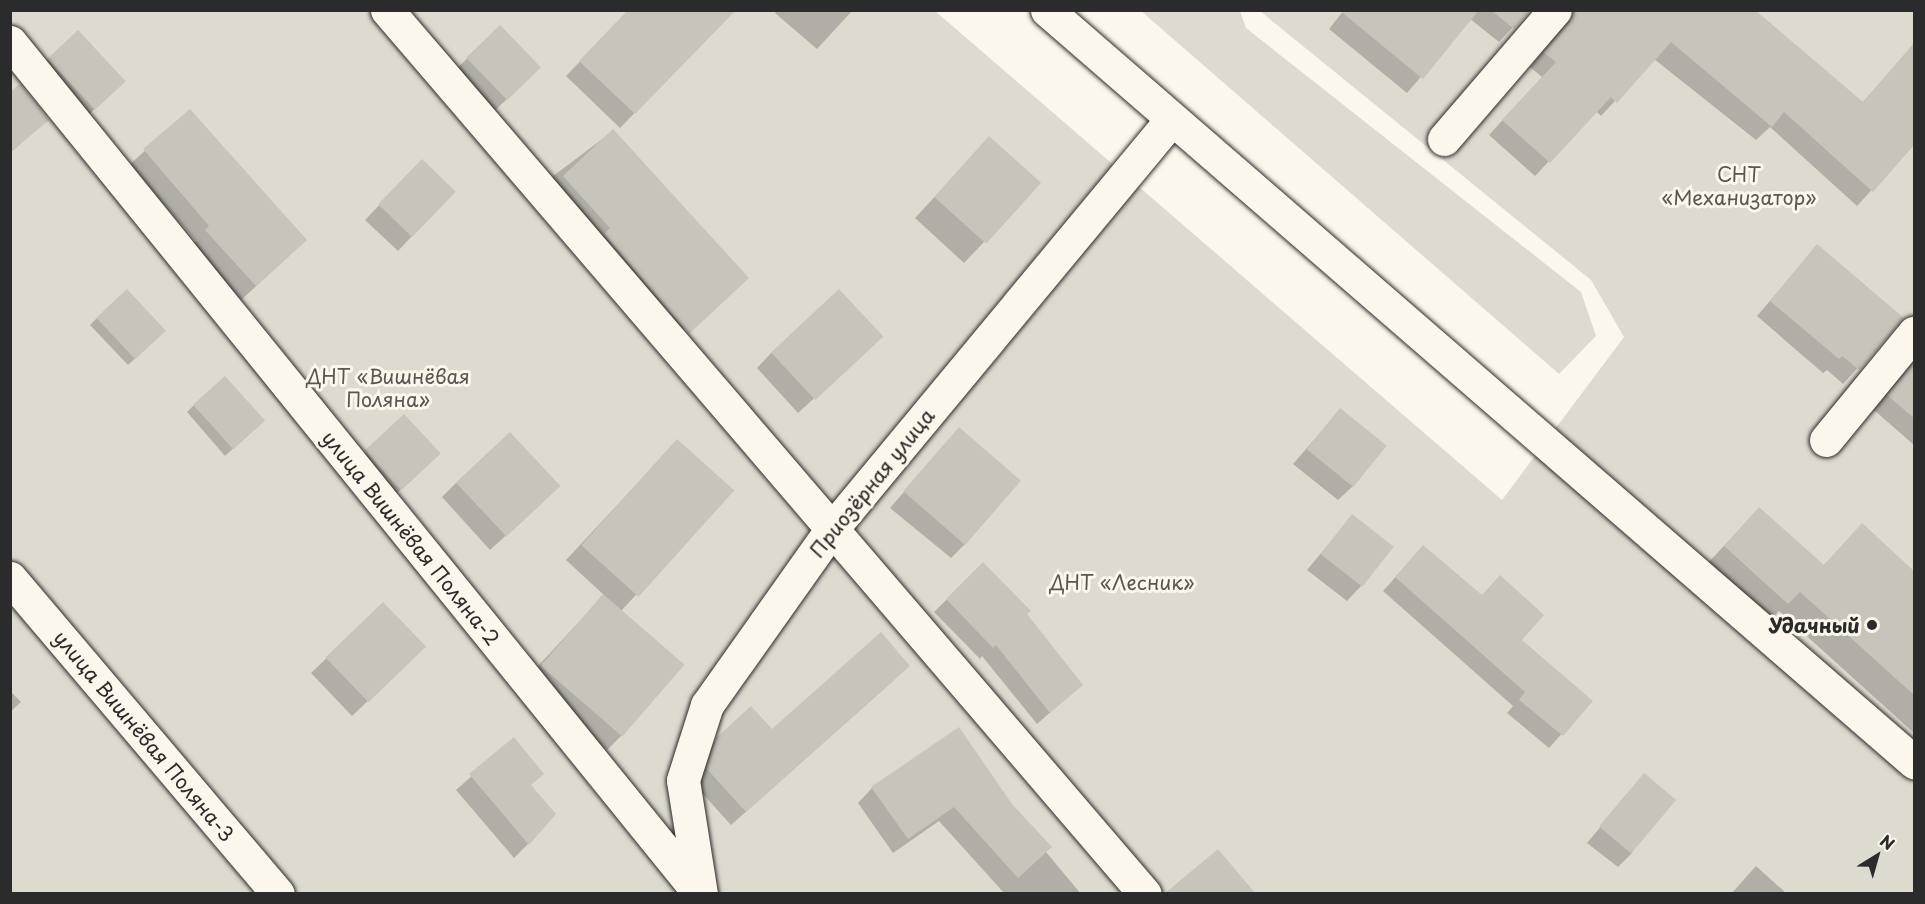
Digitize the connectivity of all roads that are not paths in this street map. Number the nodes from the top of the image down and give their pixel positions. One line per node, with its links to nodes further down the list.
1 (387, 10): 9 (street)
2 (1047, 10): 5 (street)
3 (1555, 10): 6 (street)
4 (10, 42): 13 (street, улица Вишнёвая Поляна-2)
5 (1171, 120): 9 (street, Приозёрная улица); 11 (street)
6 (1444, 139)
7 (1914, 333): 8 (street)
8 (1826, 440)
9 (831, 530): 13 (street, Приозёрная улица); 14 (street)
10 (10, 578): 12 (street, улица Вишнёвая Поляна-3)
11 (1914, 762)
12 (278, 894)
13 (701, 894)
14 (1145, 894)

